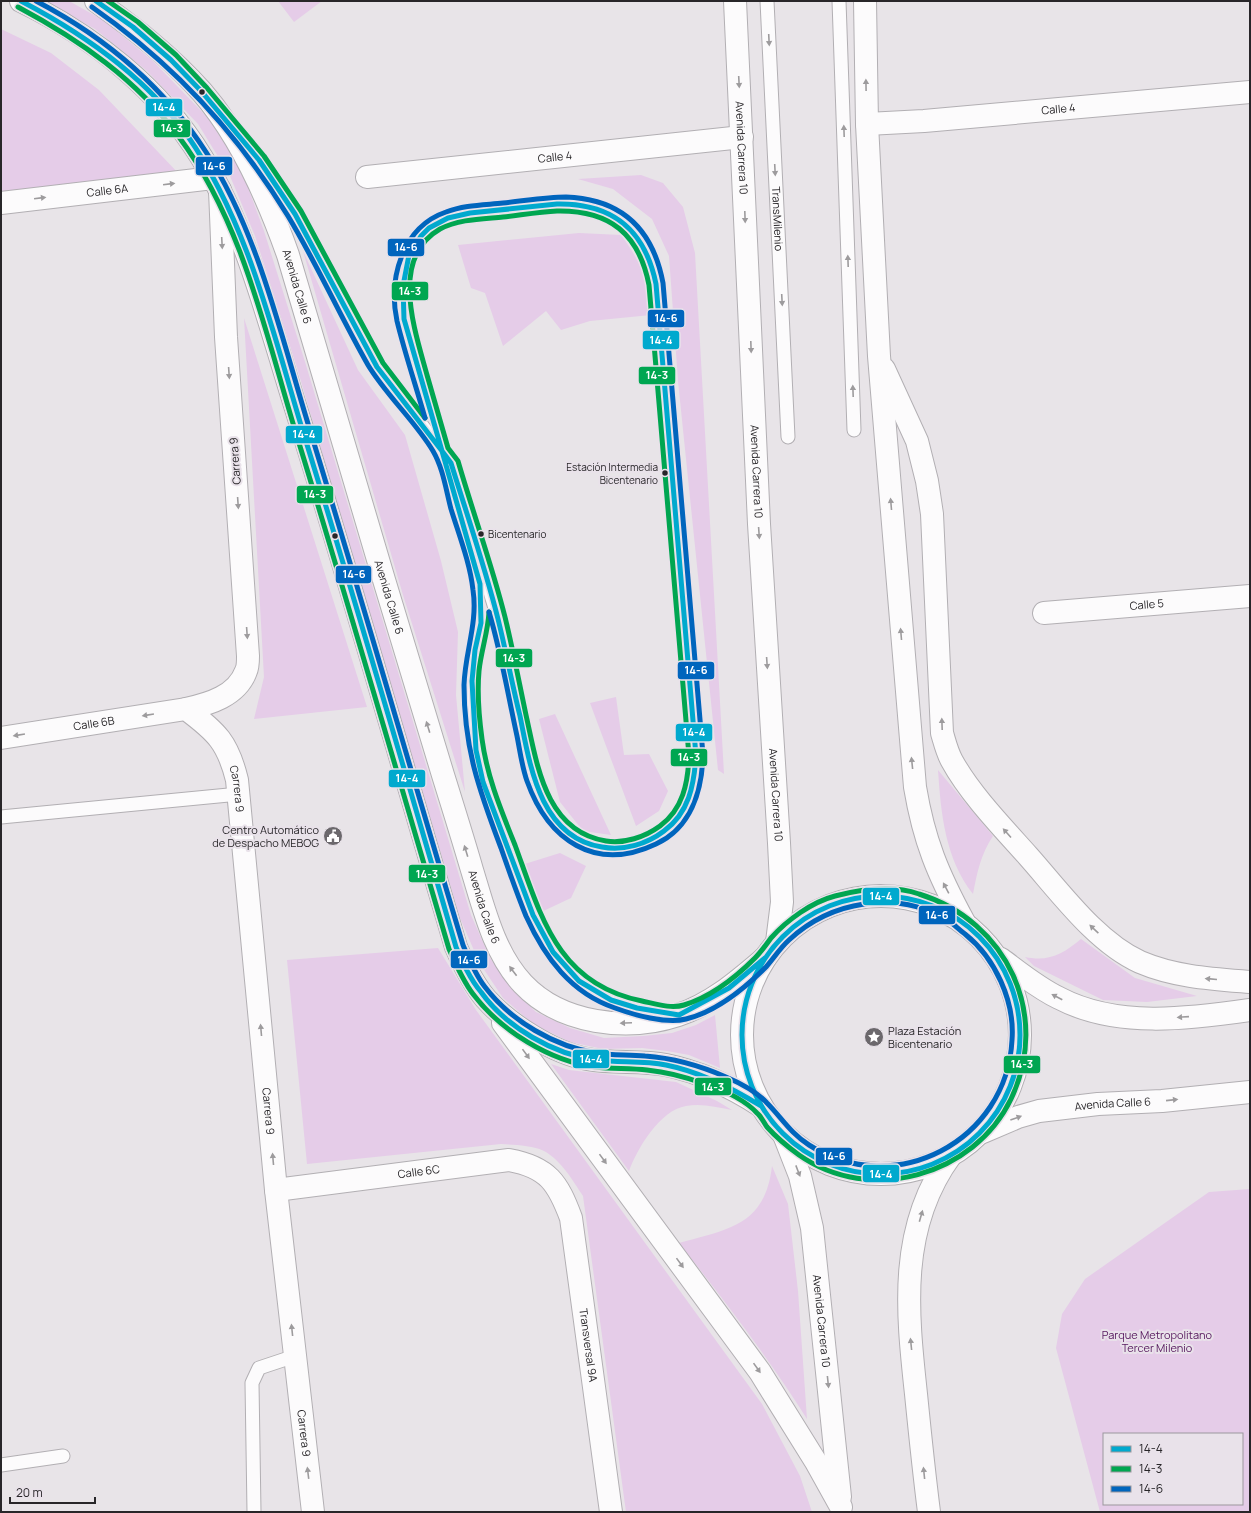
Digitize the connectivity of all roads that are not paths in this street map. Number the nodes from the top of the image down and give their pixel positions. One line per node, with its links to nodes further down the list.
1 (22, 1): 12 (main road)
2 (96, 1): 8 (main road, Avenida Calle 6)
3 (735, 1): 10 (main road, Avenida Carrera 10, one-way to 10)
4 (767, 1): 17 (lane, TransMilenio, one-way to 17)
5 (839, 1): 16 (lane, one-way to 5)
6 (865, 1): 9 (main road, one-way to 6)
7 (1250, 92): 9 (main road, Calle 4)
8 (218, 114): 14 (lane); 31 (main road, Avenida Calle 6, one-way to 8)
9 (867, 124): 15 (main road)
10 (742, 136): 11 (main road, Calle 4); 26 (main road, Avenida Carrera 10, one-way to 26)
11 (367, 177)
12 (216, 184): 13 (main road, Calle 6A, one-way to 12); 21 (main road, Carrera 9, one-way to 21); 29 (main road)
13 (1, 203)
14 (434, 225)
15 (879, 356): 25 (main road, one-way to 15); 28 (main road, one-way to 15)
16 (854, 430)
17 (788, 437)
18 (1250, 596): 19 (main road, Calle 5)
19 (1044, 613)
20 (475, 650): 31 (lane)
21 (186, 709): 22 (main road, Calle 6B, one-way to 22); 23 (main road, Carrera 9)
22 (1, 738)
23 (239, 794): 24 (lane); 38 (main road, Carrera 9, one-way to 23)
24 (1, 817)
25 (964, 922): 26 (main road, Avenida Calle 6); 27 (main road)
26 (771, 950): 31 (main road, Avenida Calle 6); 33 (main road)
27 (997, 957): 30 (main road, one-way to 27); 34 (main road)
28 (1250, 982)
29 (486, 1000): 33 (main road); 42 (main road, one-way to 42)
30 (1250, 1010)
31 (679, 1015)
32 (1250, 1092): 34 (main road, Avenida Calle 6, one-way to 32)
33 (761, 1106): 35 (main road)
34 (980, 1133): 36 (main road)
35 (784, 1135): 36 (main road); 42 (main road, Avenida Carrera 10, one-way to 42)
36 (951, 1155): 46 (main road, one-way to 36)
37 (554, 1183): 38 (main road, Calle 6C); 45 (main road, Transversal 9A)
38 (276, 1190): 39 (main road, Carrera 9, one-way to 38)
39 (295, 1356): 43 (lane); 44 (main road, Carrera 9, one-way to 39)
40 (63, 1456): 41 (lane)
41 (1, 1465)
42 (841, 1510)
43 (254, 1512)
44 (312, 1512)
45 (611, 1512)
46 (928, 1512)

